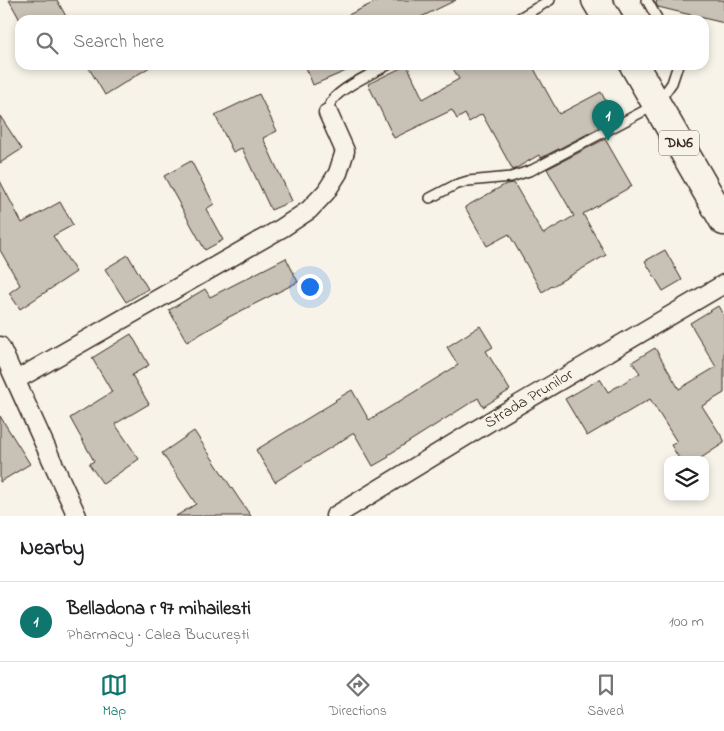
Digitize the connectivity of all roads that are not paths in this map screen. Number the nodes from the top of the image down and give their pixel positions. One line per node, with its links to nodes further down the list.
1 (550, 0): 4 (lane)
2 (596, 0): 5 (main road)
3 (646, 0): 6 (lane)
4 (524, 15)
5 (605, 15)
6 (655, 15)
7 (379, 70): 11 (lane)
8 (637, 70): 10 (main road, DN6)
9 (676, 70): 10 (lane)
10 (657, 104): 12 (lane); 13 (main road, DN6)
11 (328, 113): 16 (street)
12 (430, 198)
13 (724, 221)
14 (724, 284): 17 (street, Strada Prunilor)
15 (0, 346): 16 (street)
16 (16, 380): 18 (street)
17 (339, 515)
18 (78, 516)

